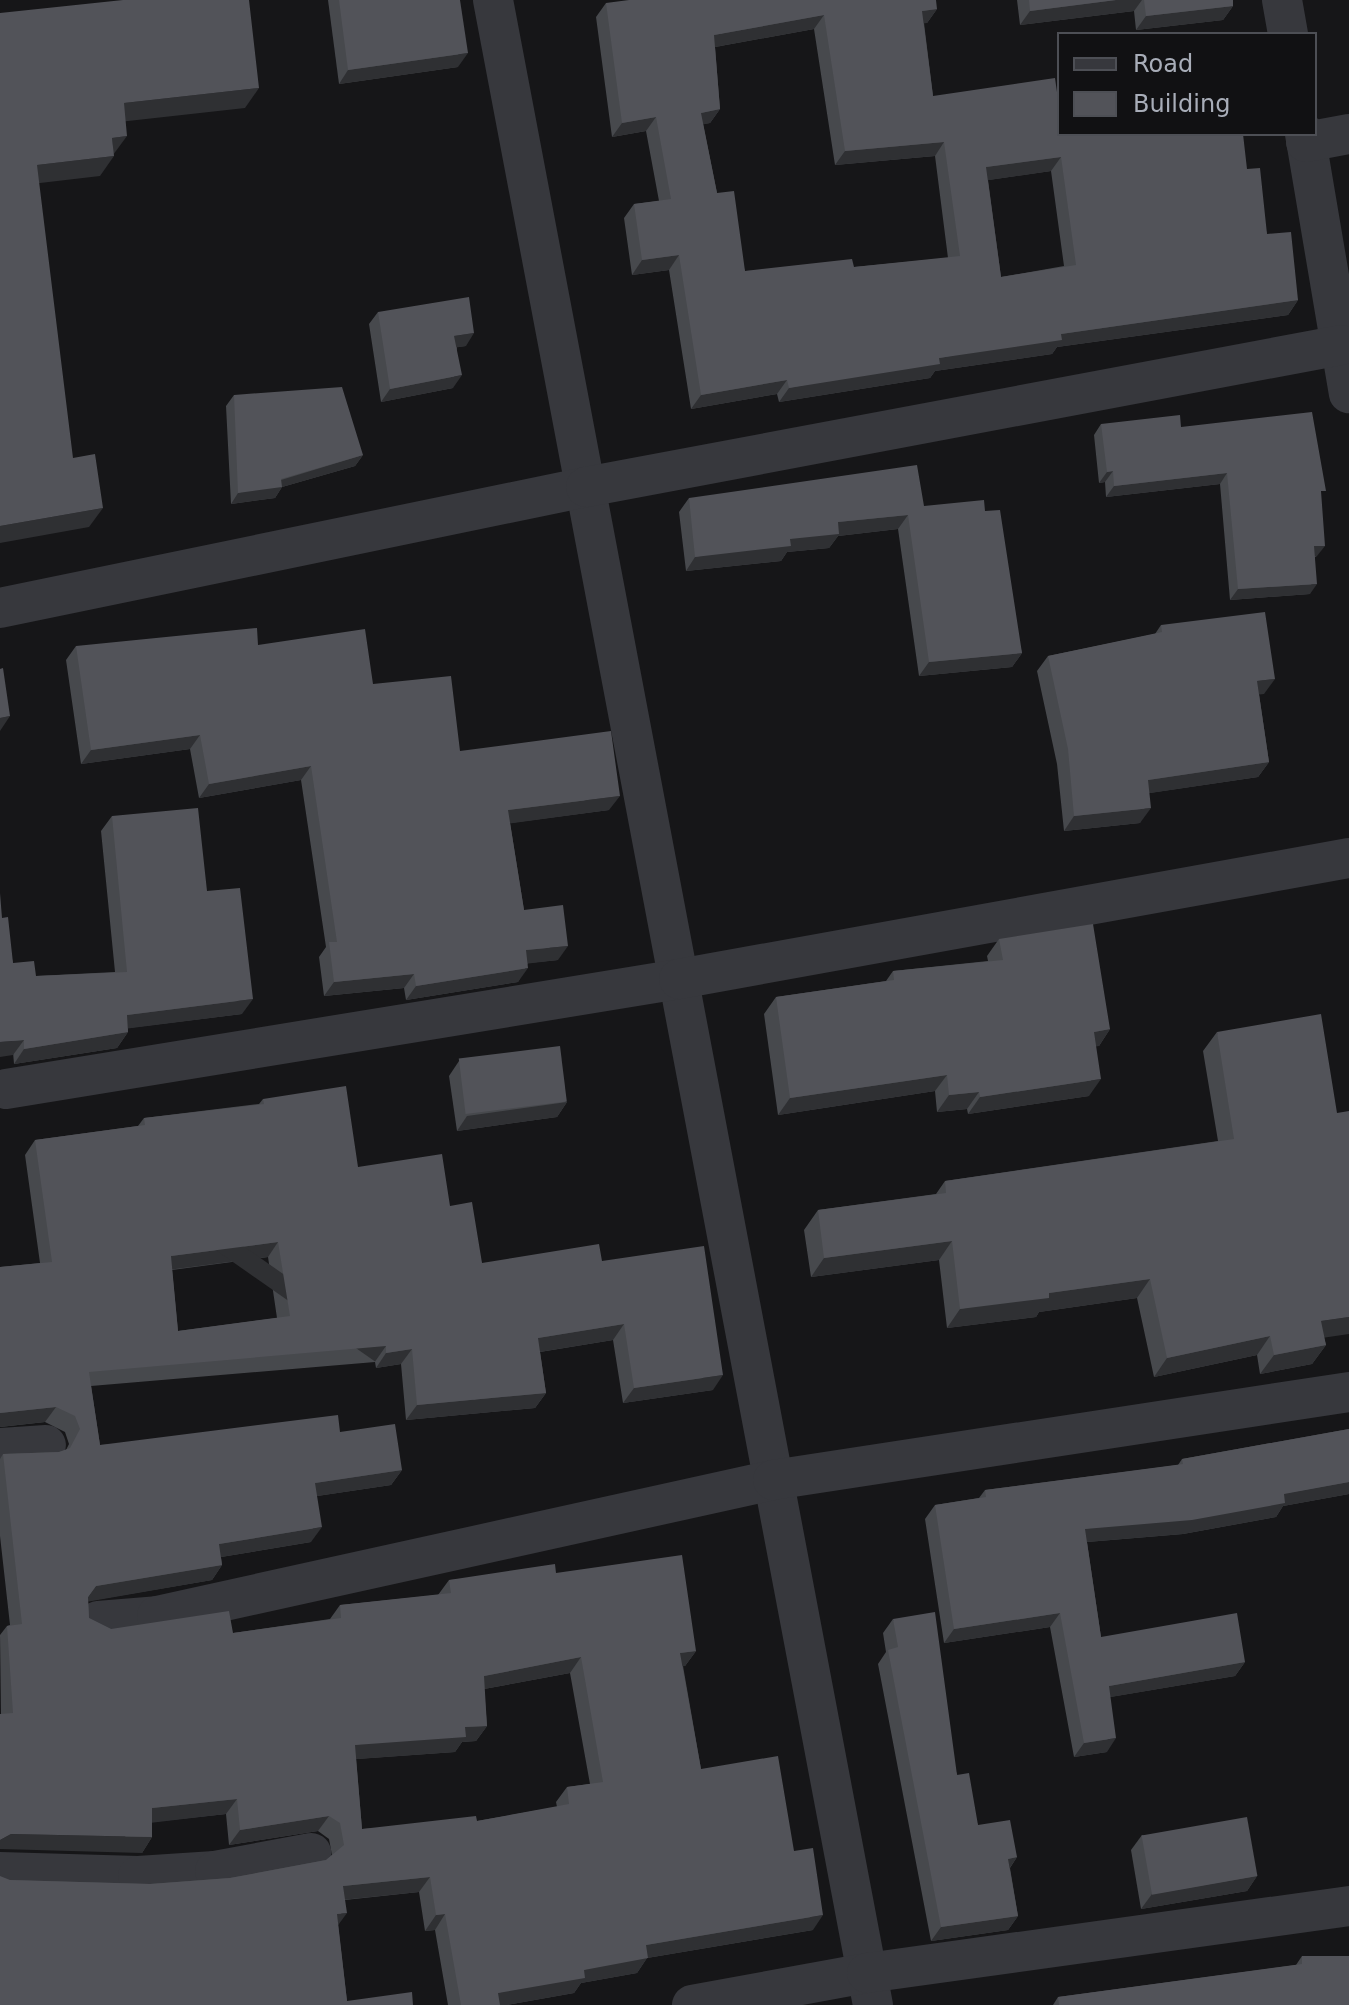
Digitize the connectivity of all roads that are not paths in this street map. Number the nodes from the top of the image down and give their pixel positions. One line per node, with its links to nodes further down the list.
1 (493, 0): 8 (street)
2 (1282, 0): 3 (street)
3 (1288, 32)
4 (1349, 134): 5 (street)
5 (1305, 138): 6 (street)
6 (1341, 345): 7 (street); 8 (street)
7 (1349, 393)
8 (586, 487): 9 (street); 11 (street)
9 (0, 608)
10 (1349, 858): 11 (street)
11 (679, 979): 12 (street); 16 (street)
12 (6, 1089)
13 (1349, 1392): 16 (street)
14 (46, 1445): 15 (street)
15 (0, 1448)
16 (773, 1480): 17 (street); 21 (street)
17 (98, 1621)
18 (311, 1853): 19 (street)
19 (0, 1872)
20 (1349, 1906): 21 (street)
21 (870, 1989): 22 (street)
22 (692, 2005)

